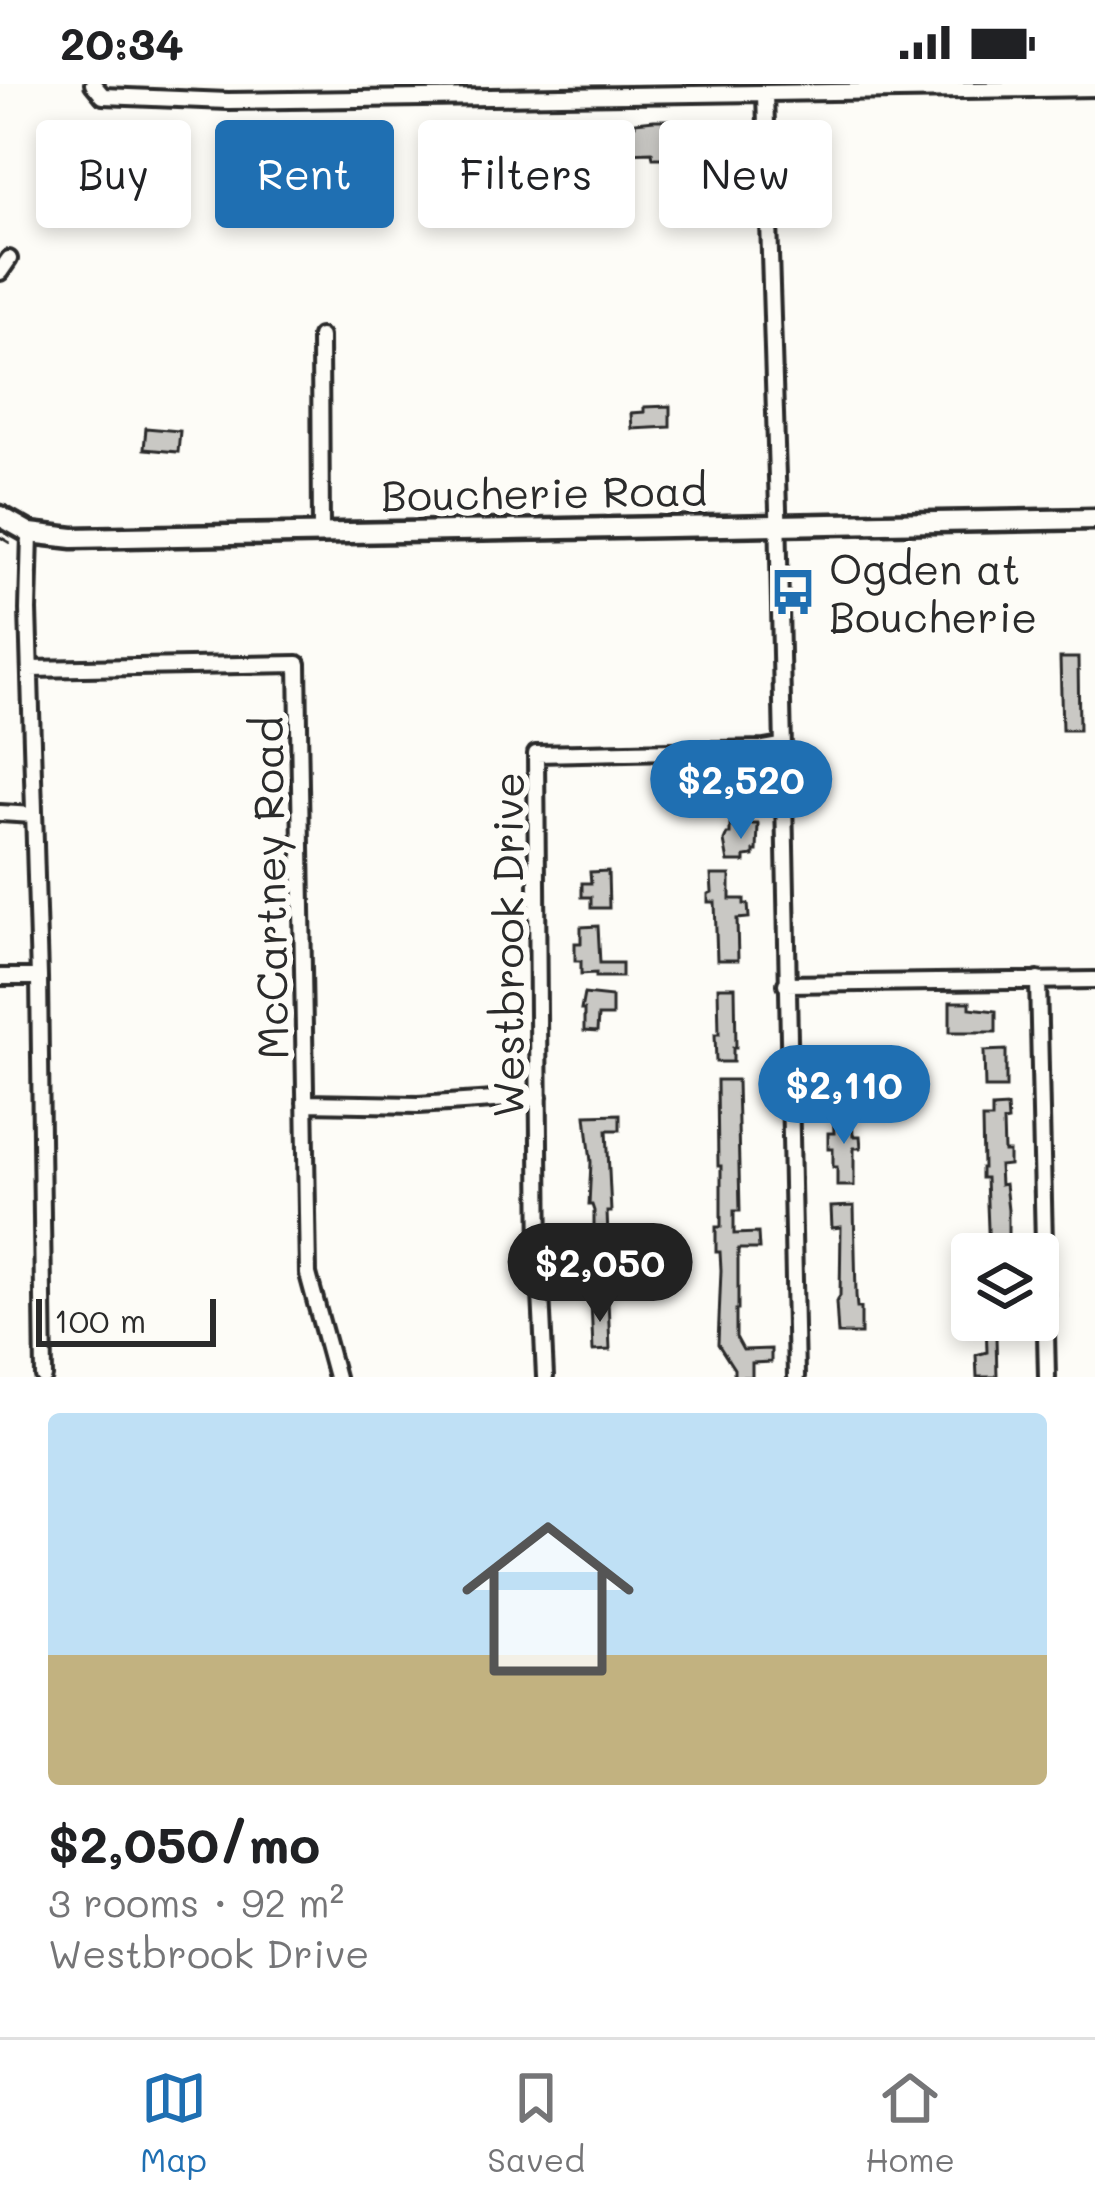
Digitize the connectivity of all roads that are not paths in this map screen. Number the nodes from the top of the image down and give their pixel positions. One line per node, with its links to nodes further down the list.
1 (93, 84): 3 (street)
2 (1095, 88): 3 (street)
3 (765, 94): 7 (street)
4 (320, 337): 9 (street)
5 (0, 516): 8 (main road, Boucherie Road)
6 (1095, 519): 7 (main road, Boucherie Road)
7 (778, 524): 9 (main road, Boucherie Road); 11 (street)
8 (30, 532): 9 (main road, Boucherie Road); 10 (street)
9 (321, 532)
10 (30, 670): 13 (street); 20 (street, McCartney Road)
11 (781, 746): 18 (street); 19 (street, Westbrook Drive)
12 (0, 814): 13 (street)
13 (34, 815): 14 (street)
14 (39, 976): 15 (street); 21 (street)
15 (0, 977)
16 (1038, 980): 17 (street); 18 (street); 25 (street)
17 (1095, 980)
18 (786, 984): 24 (street)
19 (539, 1097): 20 (street); 23 (street, Westbrook Drive)
20 (305, 1103): 22 (street, McCartney Road)
21 (44, 1377)
22 (336, 1377)
23 (545, 1377)
24 (796, 1377)
25 (1047, 1377)

